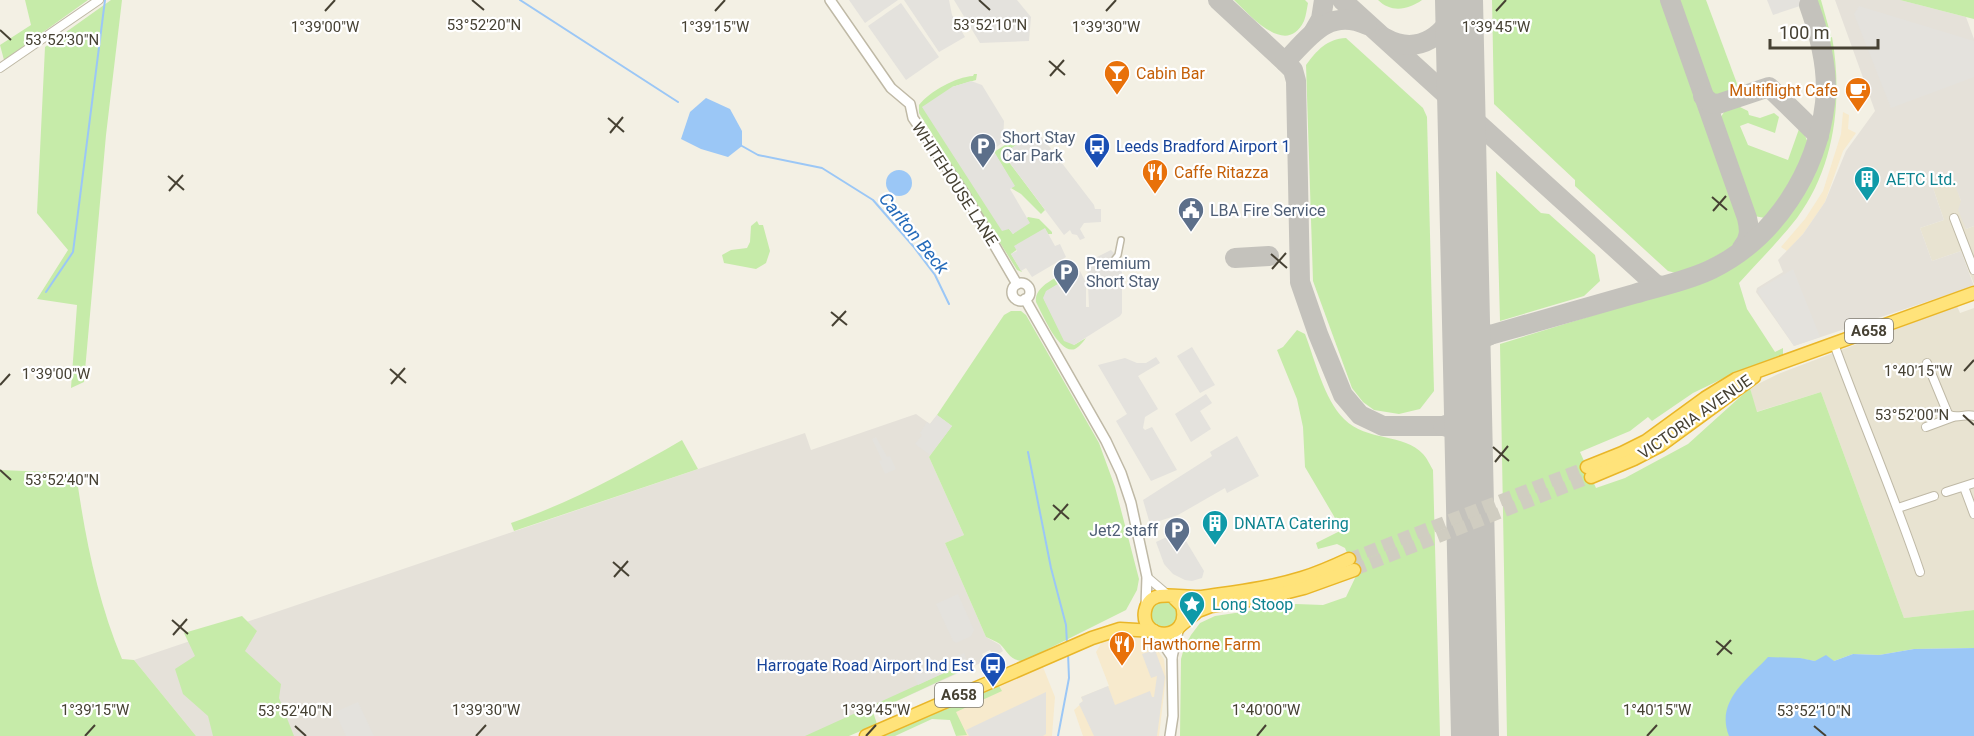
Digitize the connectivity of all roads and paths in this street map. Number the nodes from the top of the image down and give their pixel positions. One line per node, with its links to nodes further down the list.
1 (99, 0): 3 (street)
2 (830, 0): 23 (street, WHITEHOUSE LANE)
3 (0, 68)
4 (1954, 219): 7 (street)
5 (1121, 240): 6 (street)
6 (1114, 260)
7 (1974, 270)
8 (1974, 293): 9 (highway, VICTORIA AVENUE / A658)
9 (1834, 344): 14 (highway, VICTORIA AVENUE / A658); 19 (street)
10 (1927, 363): 12 (street)
11 (1974, 416): 12 (street)
12 (1953, 417): 13 (street)
13 (1926, 427)
14 (1589, 472)
15 (1974, 483): 16 (street)
16 (1964, 487): 17 (street); 20 (street)
17 (1946, 492)
18 (1934, 496): 19 (street)
19 (1898, 508): 22 (street)
20 (1974, 514)
21 (1351, 565): 24 (highway)
22 (1920, 572)
23 (1147, 577): 25 (street); 26 (street)
24 (1267, 592): 25 (highway); 27 (highway)
25 (1171, 596): 26 (highway); 27 (highway)
26 (1146, 607): 28 (highway, A658); 29 (highway)
27 (1180, 626): 29 (highway); 30 (street)
28 (1120, 629): 29 (highway, A658); 31 (highway, A658)
29 (1155, 632): 30 (street)
30 (1172, 657): 32 (street)
31 (866, 736)
32 (1170, 736)

